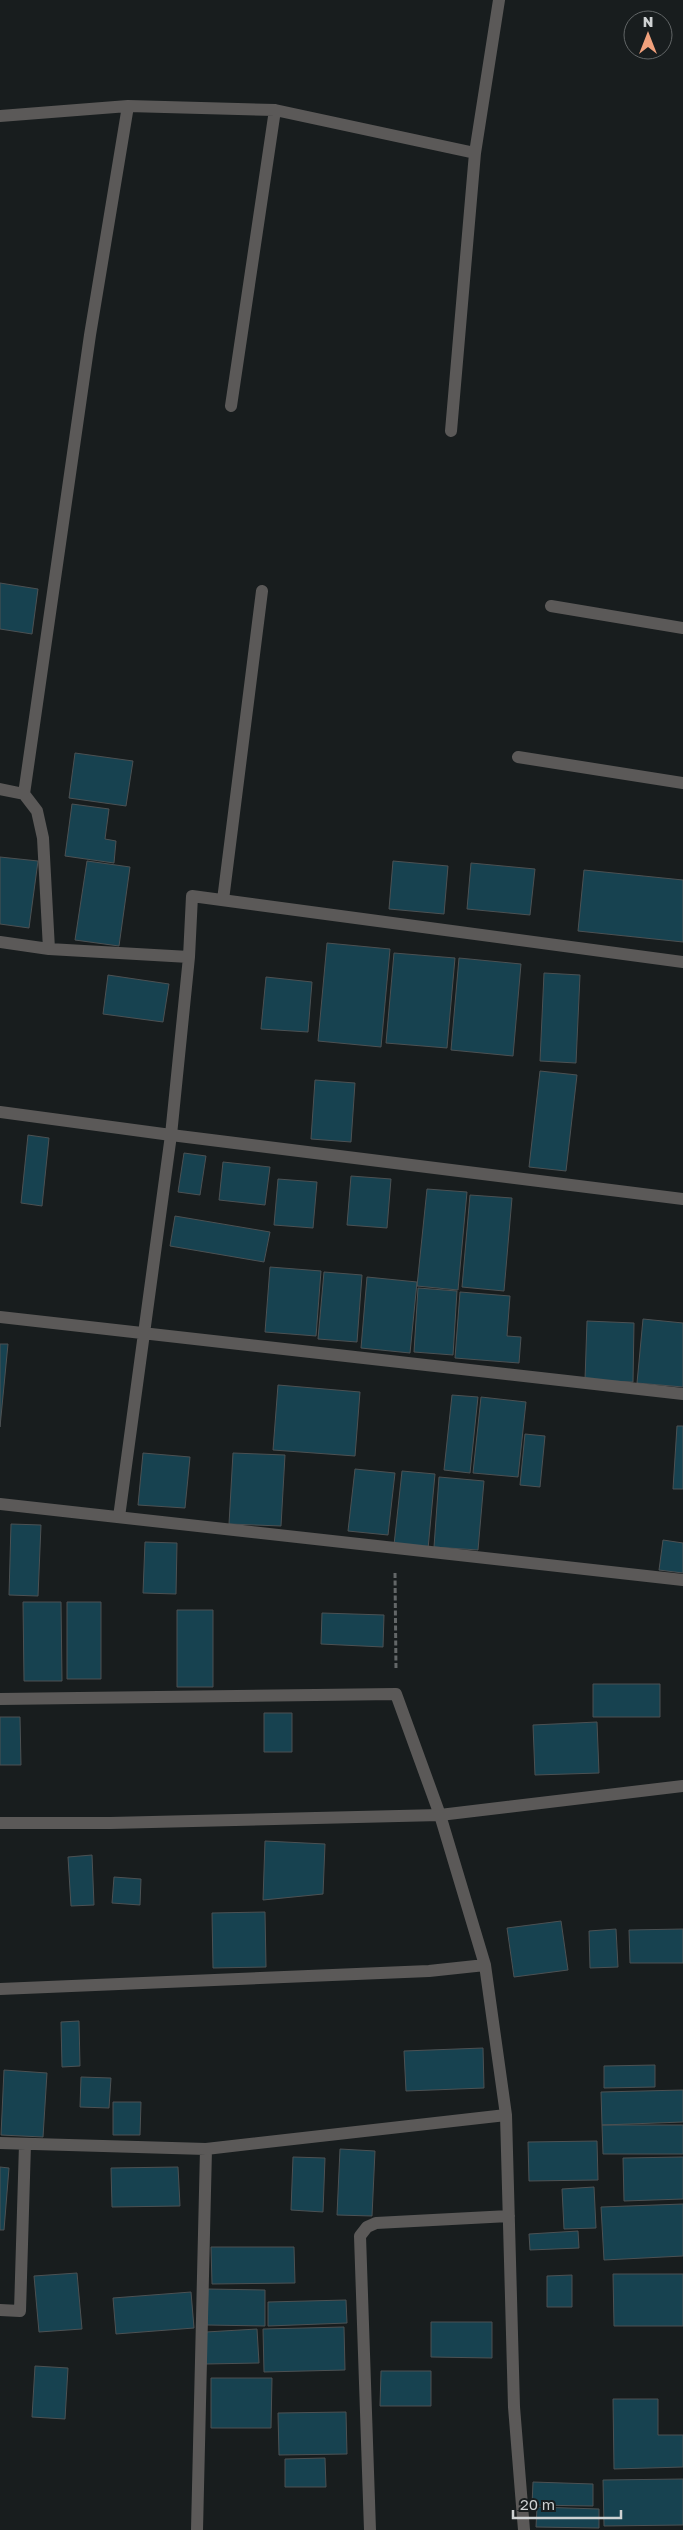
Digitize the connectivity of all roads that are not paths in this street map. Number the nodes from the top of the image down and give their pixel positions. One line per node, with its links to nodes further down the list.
1 (499, 0): 5 (street)
2 (128, 106): 3 (street); 4 (street); 14 (street)
3 (275, 110): 5 (street); 6 (street)
4 (0, 116)
5 (475, 153): 7 (street)
6 (231, 406)
7 (451, 431)
8 (262, 591): 15 (street)
9 (552, 606): 10 (street)
10 (683, 628)
11 (518, 757): 12 (street)
12 (683, 783)
13 (0, 789): 14 (street)
14 (24, 794): 17 (street)
15 (223, 900): 18 (street); 19 (street)
16 (0, 942): 17 (street)
17 (49, 949): 18 (street)
18 (189, 957): 21 (street)
19 (683, 962)
20 (0, 1112): 21 (street)
21 (171, 1135): 22 (street); 24 (street)
22 (683, 1199)
23 (0, 1317): 24 (street)
24 (144, 1333): 25 (street); 27 (street)
25 (683, 1394)
26 (0, 1504): 27 (street)
27 (119, 1517): 28 (street)
28 (683, 1580)
29 (0, 1699): 31 (street)
30 (683, 1786): 31 (street)
31 (440, 1815): 32 (street); 33 (street)
32 (0, 1823)
33 (485, 1965): 34 (street); 35 (street)
34 (0, 1989)
35 (506, 2115): 38 (street); 39 (street)
36 (0, 2143): 37 (street)
37 (25, 2144): 38 (street); 40 (street)
38 (206, 2149): 41 (street)
39 (508, 2216): 42 (street); 43 (street)
40 (0, 2310)
41 (197, 2530)
42 (370, 2530)
43 (524, 2530)

